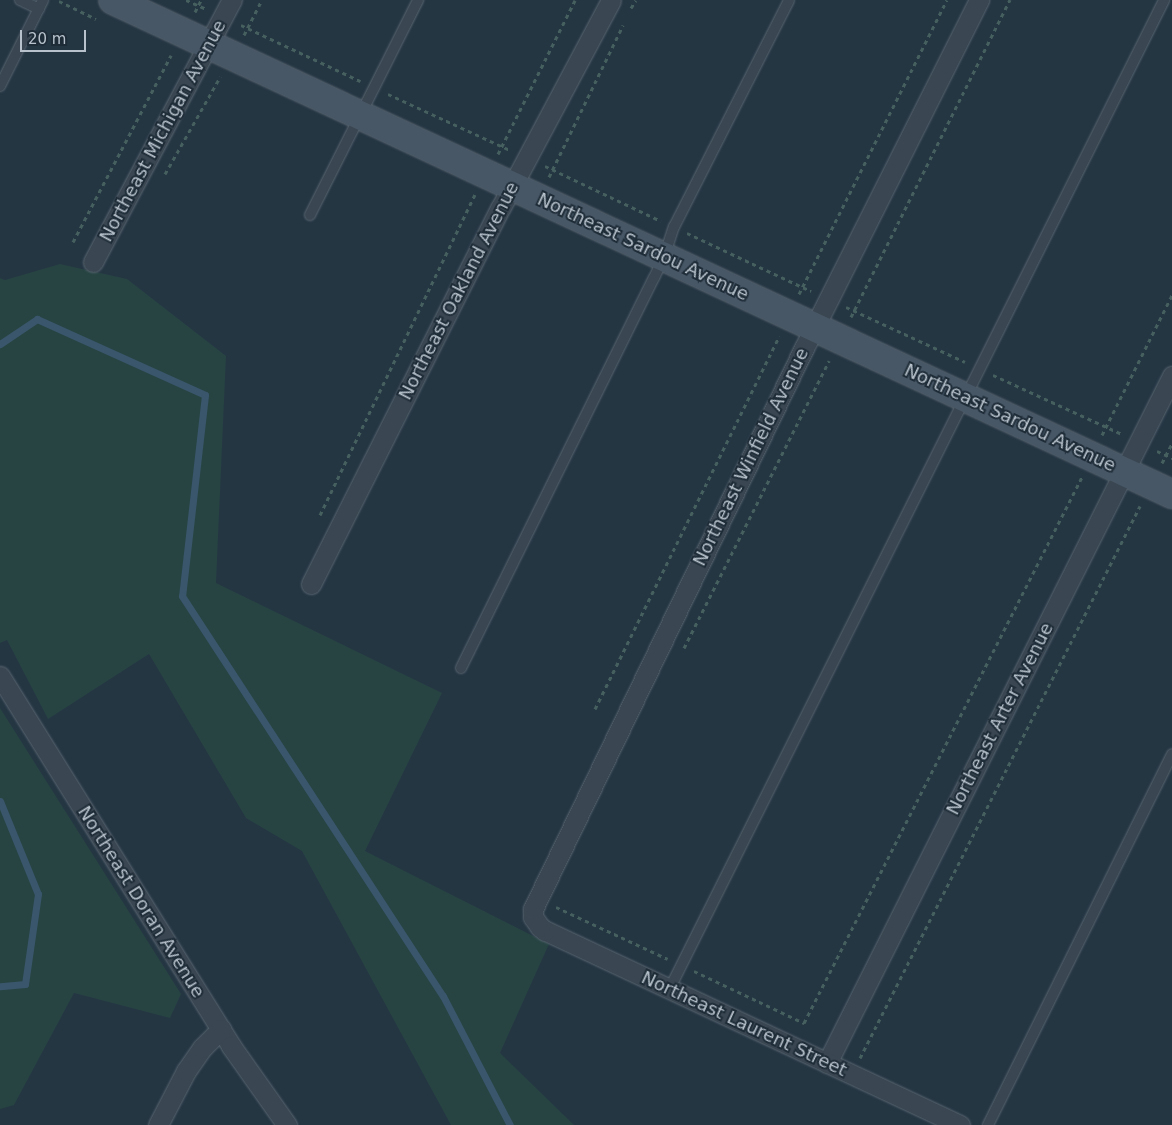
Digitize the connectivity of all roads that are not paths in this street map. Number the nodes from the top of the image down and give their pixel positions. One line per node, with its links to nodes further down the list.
1 (20, 0): 9 (lane)
2 (113, 0): 10 (main road, Northeast Sardou Avenue)
3 (232, 0): 10 (street, Northeast Michigan Avenue)
4 (418, 0): 12 (lane)
5 (611, 0): 13 (street, Northeast Oakland Avenue)
6 (789, 0): 15 (lane)
7 (979, 0): 17 (street, Northeast Winfield Avenue)
8 (1164, 0): 19 (lane)
9 (41, 4): 11 (lane)
10 (221, 50): 12 (main road, Northeast Sardou Avenue); 16 (street, Northeast Michigan Avenue)
11 (0, 86)
12 (361, 115): 13 (main road, Northeast Sardou Avenue); 14 (lane)
13 (512, 186): 15 (main road, Northeast Sardou Avenue); 22 (street, Northeast Oakland Avenue)
14 (310, 215)
15 (664, 257): 17 (main road, Northeast Sardou Avenue); 23 (lane)
16 (94, 262)
17 (814, 327): 19 (main road, Northeast Sardou Avenue); 26 (street, Northeast Winfield Avenue)
18 (1172, 376): 20 (street, Northeast Arter Avenue)
19 (966, 397): 20 (main road, Northeast Sardou Avenue); 27 (lane)
20 (1126, 472): 21 (main road, Northeast Sardou Avenue); 29 (street, Northeast Arter Avenue)
21 (1162, 489)
22 (311, 584)
23 (461, 668)
24 (0, 676): 28 (street, Northeast Doran Avenue)
25 (1172, 754): 33 (lane)
26 (534, 917): 27 (street, Northeast Laurent Street)
27 (669, 990): 29 (street, Northeast Laurent Street)
28 (220, 1029): 30 (street); 31 (street, Northeast Doran Avenue)
29 (828, 1063): 32 (street, Northeast Laurent Street)
30 (158, 1125)
31 (287, 1125)
32 (960, 1125)
33 (988, 1125)

